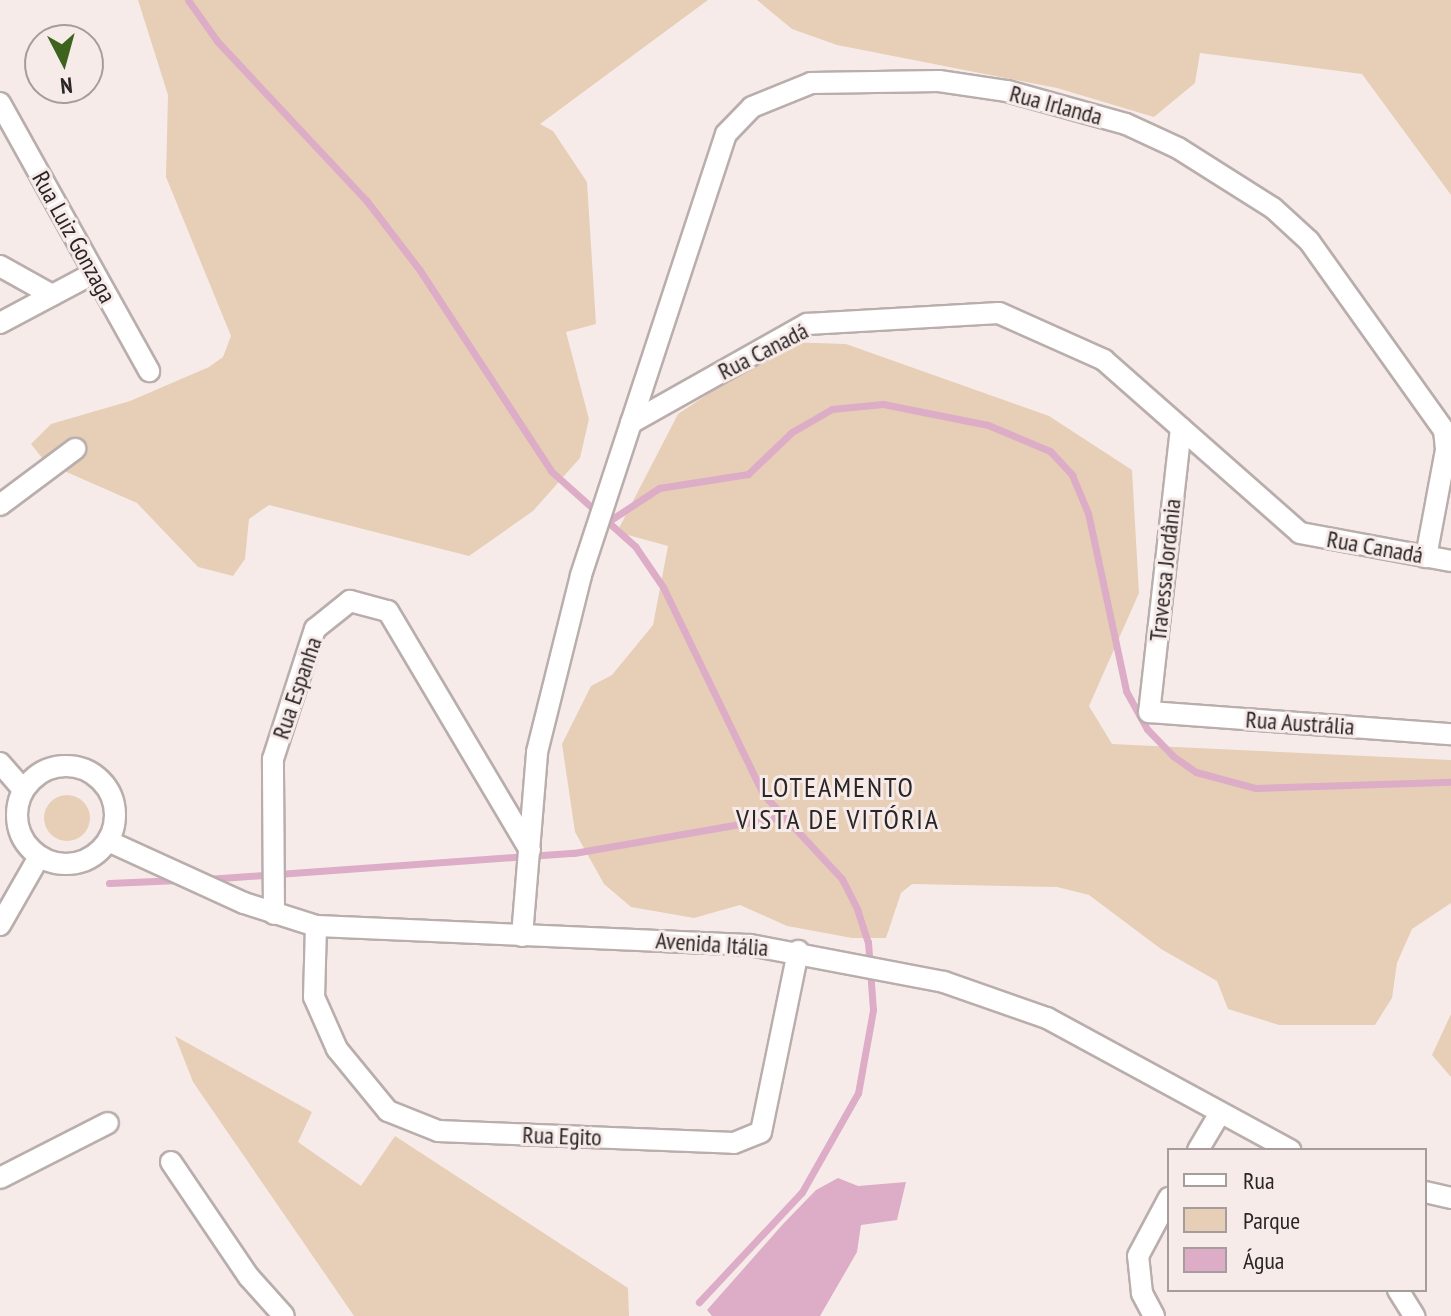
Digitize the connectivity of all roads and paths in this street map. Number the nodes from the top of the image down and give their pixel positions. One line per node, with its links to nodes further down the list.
1 (0, 103): 3 (street, Rua Luiz Gonzaga)
2 (0, 266): 4 (street)
3 (92, 274): 4 (street); 6 (street, Rua Luiz Gonzaga)
4 (52, 295): 5 (street)
5 (0, 323)
6 (149, 371)
7 (631, 423): 8 (street, Rua Canadá); 11 (street, Rua Irlanda); 18 (street)
8 (1181, 428): 11 (street, Rua Canadá); 13 (street, Travessa Jordânia)
9 (75, 449): 10 (street)
10 (0, 505)
11 (1426, 557): 12 (street, Rua Canadá)
12 (1451, 561)
13 (1149, 712): 14 (street, Rua Austrália)
14 (1451, 734)
15 (0, 763): 16 (street)
16 (23, 789): 17 (street); 19 (street)
17 (108, 841): 19 (street); 20 (street, Avenida Itália)
18 (530, 850): 20 (street, Rua Espanha); 23 (street)
19 (39, 857): 21 (street)
20 (274, 914): 22 (street, Avenida Itália)
21 (2, 918)
22 (316, 926): 23 (street, Avenida Itália); 24 (street, Rua Egito)
23 (522, 936): 24 (street, Avenida Itália)
24 (798, 951): 25 (street, Avenida Itália)
25 (1220, 1113): 27 (street); 28 (street, Avenida Itália)
26 (108, 1123): 30 (street)
27 (1199, 1148)
28 (1286, 1148)
29 (171, 1162): 35 (street)
30 (0, 1178)
31 (1427, 1192): 32 (street)
32 (1451, 1198)
33 (1167, 1202): 36 (street)
34 (1399, 1292): 37 (street)
35 (284, 1316)
36 (1154, 1316)
37 (1414, 1316)

